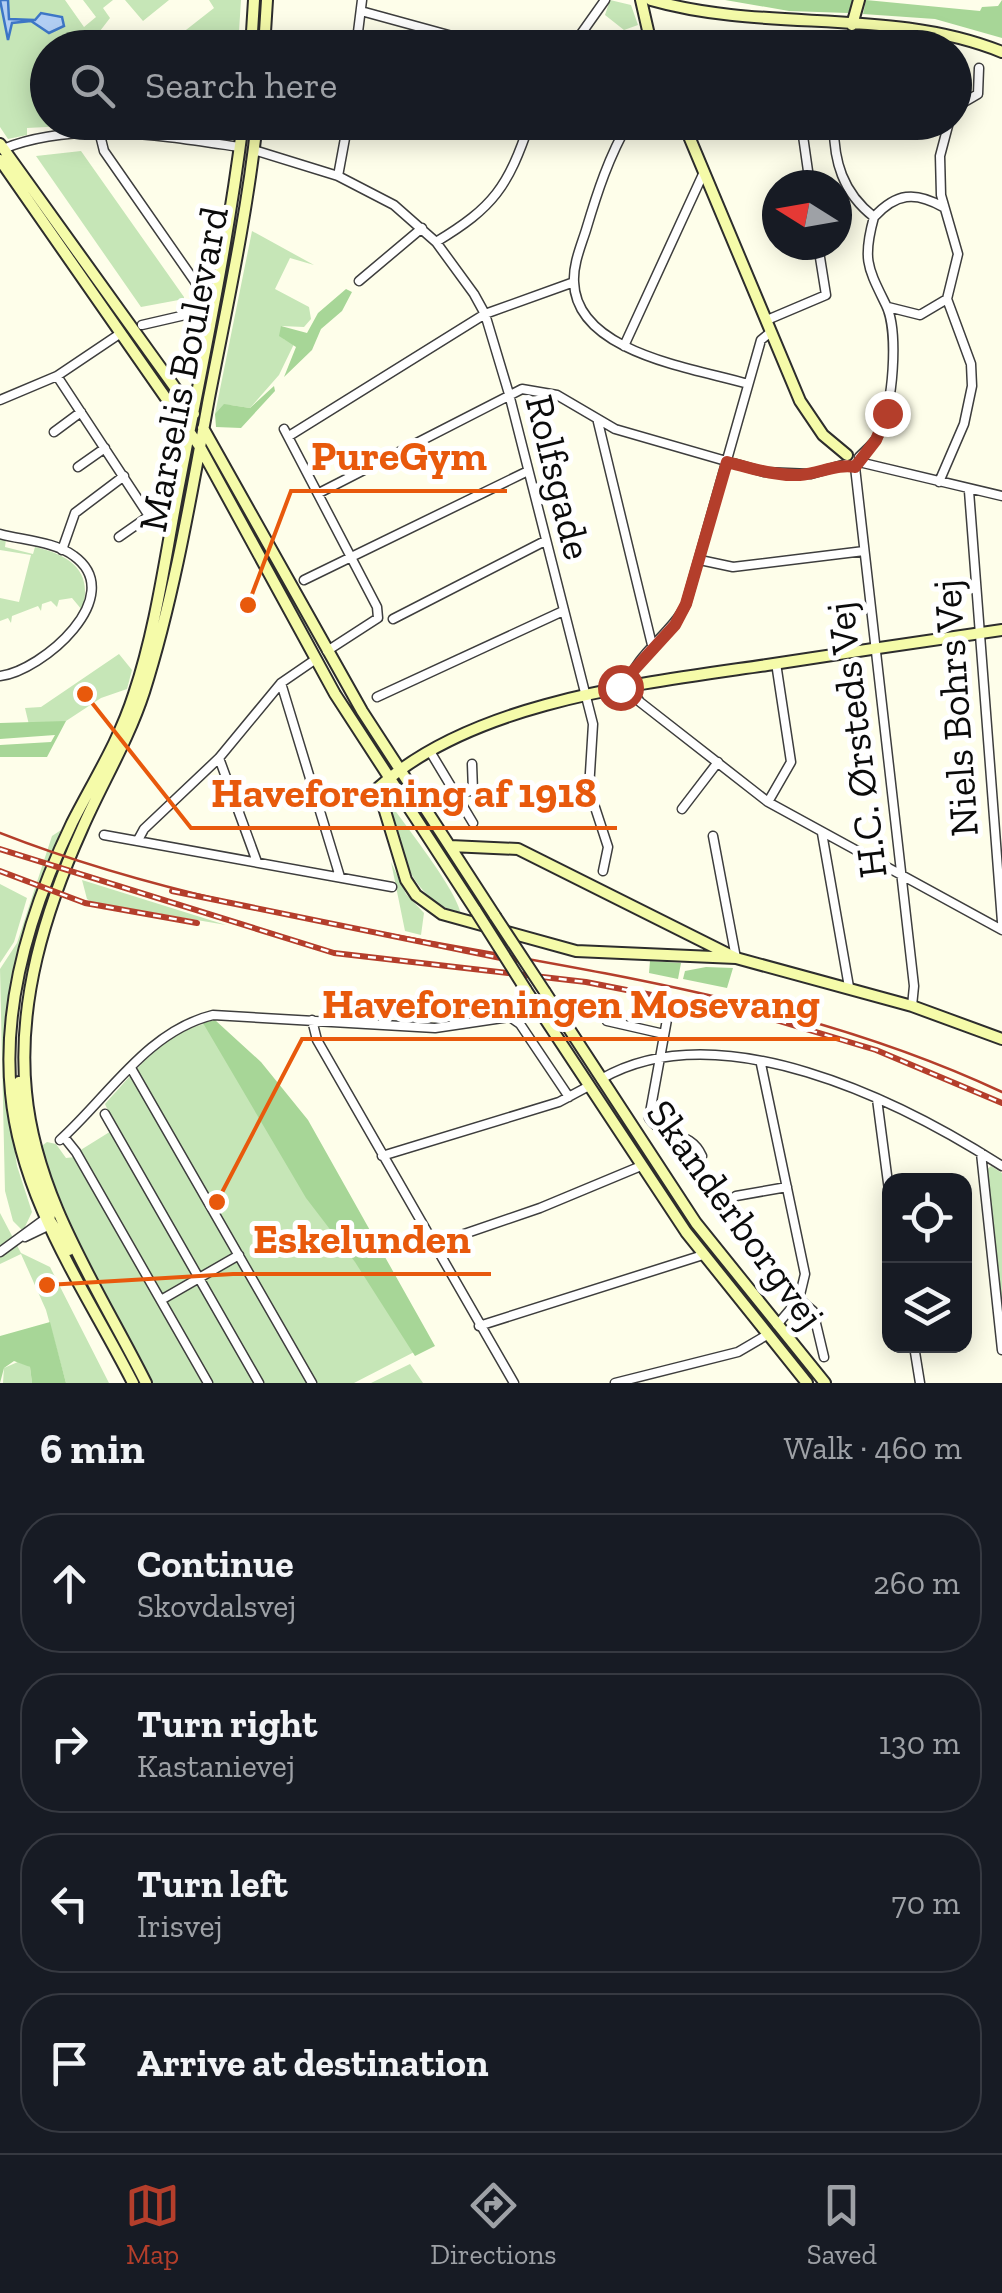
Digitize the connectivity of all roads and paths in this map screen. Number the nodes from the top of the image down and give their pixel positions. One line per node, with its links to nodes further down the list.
1 (254, 0): 12 (street)
2 (268, 0): 13 (street)
3 (362, 0): 10 (street)
4 (604, 0): 16 (street)
5 (640, 0): 17 (street)
6 (651, 0): 9 (street)
7 (675, 0): 9 (street)
8 (859, 0): 11 (street)
9 (690, 7): 11 (street)
10 (360, 11): 14 (street); 15 (street)
11 (852, 25): 18 (street)
12 (252, 30)
13 (266, 30)
14 (358, 30)
15 (430, 30)
16 (583, 30)
17 (648, 30)
18 (922, 30)
19 (972, 43): 20 (street)
20 (998, 51)
21 (980, 68): 22 (street)
22 (972, 98)
23 (30, 138): 37 (street)
24 (101, 140): 48 (street)
25 (180, 140): 35 (street)
26 (241, 140): 35 (street, Marselis Boulevard)
27 (255, 140): 36 (street, Marselis Boulevard)
28 (345, 140): 40 (street)
29 (524, 140): 44 (street)
30 (621, 140): 47 (street)
31 (691, 140): 39 (street)
32 (804, 140): 38 (street)
33 (837, 140): 42 (street)
34 (944, 140): 41 (street)
35 (240, 148): 36 (street); 49 (street, Marselis Boulevard)
36 (254, 150): 40 (street, Rolfsgade); 64 (street, Marselis Boulevard)
37 (1, 151): 55 (street, Skanderborgvej); 62 (street, Skanderborgvej)
38 (808, 170)
39 (704, 172): 54 (street); 56 (street)
40 (338, 176): 43 (street, Rolfsgade)
41 (943, 207): 42 (street); 50 (street)
42 (874, 217): 51 (street)
43 (422, 228): 44 (street, Rolfsgade); 46 (street)
44 (436, 242): 52 (street, Rolfsgade)
45 (820, 260): 54 (street)
46 (359, 281)
47 (574, 282): 52 (street); 56 (street)
48 (202, 289): 49 (street); 53 (street)
49 (216, 292): 62 (street, Marselis Boulevard)
50 (947, 299): 51 (street); 74 (street)
51 (888, 307): 69 (street)
52 (485, 314): 59 (street, Rolfsgade); 76 (street)
53 (142, 325)
54 (769, 326): 58 (street); 69 (street)
55 (121, 333): 57 (street); 66 (street, Skanderborgvej)
56 (624, 346): 58 (street)
57 (57, 376): 60 (street); 61 (street)
58 (748, 384): 70 (street)
59 (508, 394): 63 (street); 72 (street, Rolfsgade); 76 (street)
60 (0, 400)
61 (81, 412): 65 (street); 68 (street)
62 (193, 413): 64 (street, Skanderborgvej); 66 (street, Marselis Boulevard)
63 (598, 422): 70 (street); 94 (street)
64 (204, 429): 67 (street, Marselis Boulevard); 95 (street, Skanderborgvej)
65 (54, 432)
66 (190, 432): 67 (street, Skanderborgvej); 78 (street, Marselis Boulevard)
67 (200, 447): 90 (street, Marselis Boulevard); 96 (street, Skanderborgvej)
68 (105, 448): 71 (street); 73 (street)
69 (853, 461): 70 (street); 74 (street); 84 (street, H.C. Ørsteds Vej)
70 (727, 462): 86 (street)
71 (78, 467)
72 (528, 471): 82 (street, Rolfsgade); 85 (street)
73 (124, 476): 79 (street); 83 (street)
74 (939, 482): 75 (street)
75 (969, 490): 77 (street); 92 (street, Niels Bohrs Vej)
76 (320, 493): 85 (street)
77 (1002, 496)
78 (172, 518): 79 (street); 90 (street, Marselis Boulevard)
79 (153, 519): 81 (street)
80 (0, 534): 83 (street)
81 (118, 536)
82 (545, 541): 88 (street, Rolfsgade); 89 (street)
83 (62, 550): 98 (street)
84 (864, 551): 86 (street); 93 (street, H.C. Ørsteds Vej)
85 (352, 556): 87 (street); 95 (street)
86 (700, 560): 94 (street)
87 (304, 580)
88 (561, 612): 101 (street, Rolfsgade); 102 (street)
89 (393, 620)
90 (157, 624): 149 (street); 149 (street)
91 (1002, 630): 92 (street)
92 (979, 633): 93 (street); 123 (street, Niels Bohrs Vej)
93 (876, 648): 97 (street); 121 (street, H.C. Ørsteds Vej)
94 (653, 649): 100 (street)
95 (327, 651): 96 (street); 107 (street, Skanderborgvej)
96 (316, 660): 99 (street); 108 (street, Skanderborgvej)
97 (776, 663): 100 (street); 110 (street)
98 (0, 676)
99 (281, 683): 104 (street); 120 (street)
100 (628, 685): 101 (street); 105 (street)
101 (584, 696): 103 (street); 119 (street, Rolfsgade)
102 (377, 697)
103 (431, 753): 107 (street); 109 (street)
104 (220, 758): 116 (street); 118 (street)
105 (718, 762): 110 (street); 111 (street)
106 (472, 764): 109 (street)
107 (400, 771): 108 (street); 117 (street, Skanderborgvej)
108 (389, 778): 125 (street); 137 (street, Skanderborgvej, bridge)
109 (453, 792): 112 (street)
110 (768, 802): 113 (street)
111 (682, 809)
112 (473, 824)
113 (822, 833): 121 (street); 126 (street)
114 (104, 835): 116 (street)
115 (713, 836): 125 (street)
116 (138, 840): 118 (street)
117 (449, 846): 125 (street); 136 (street, Skanderborgvej, bridge)
118 (257, 862): 120 (street)
119 (603, 871)
120 (340, 877): 122 (street)
121 (902, 878): 124 (street); 127 (street, H.C. Ørsteds Vej)
122 (392, 887)
123 (1002, 922)
124 (1002, 930)
125 (736, 958): 126 (street)
126 (849, 988): 127 (street)
127 (912, 1006): 132 (street)
128 (668, 1014): 131 (street)
129 (312, 1020): 135 (street); 138 (street); 142 (street)
130 (607, 1021): 131 (street)
131 (664, 1034): 133 (street)
132 (1002, 1040)
133 (661, 1055): 134 (street); 136 (street); 143 (street)
134 (762, 1064): 139 (street); 147 (street)
135 (131, 1068): 152 (street); 155 (street)
136 (602, 1079): 137 (street, Skanderborgvej); 157 (street, Skanderborgvej)
137 (589, 1086): 138 (street); 144 (street, Skanderborgvej)
138 (569, 1097): 142 (street)
139 (877, 1098): 141 (street); 146 (street)
140 (105, 1114): 154 (street)
141 (981, 1153): 145 (street); 160 (street)
142 (382, 1156): 150 (street)
143 (702, 1156)
144 (642, 1166): 150 (street); 153 (street, Skanderborgvej)
145 (1002, 1166)
146 (887, 1173)
147 (787, 1187): 148 (street); 156 (street)
148 (736, 1196)
149 (51, 1220): 151 (street); 163 (street); 164 (street)
150 (432, 1245): 158 (street)
151 (0, 1252)
152 (239, 1255): 154 (street); 167 (street)
153 (702, 1256): 158 (street); 159 (street, Skanderborgvej)
154 (199, 1278): 155 (street); 166 (street)
155 (160, 1300): 165 (street)
156 (799, 1300): 157 (street); 162 (street)
157 (777, 1325): 171 (street, Skanderborgvej)
158 (480, 1326): 168 (street)
159 (767, 1335): 169 (street); 170 (street, Skanderborgvej)
160 (1002, 1350)
161 (915, 1353): 172 (street)
162 (824, 1357)
163 (134, 1383)
164 (146, 1383)
165 (208, 1383)
166 (259, 1383)
167 (312, 1383)
168 (514, 1383)
169 (615, 1383)
170 (807, 1383)
171 (825, 1383)
172 (920, 1383)

